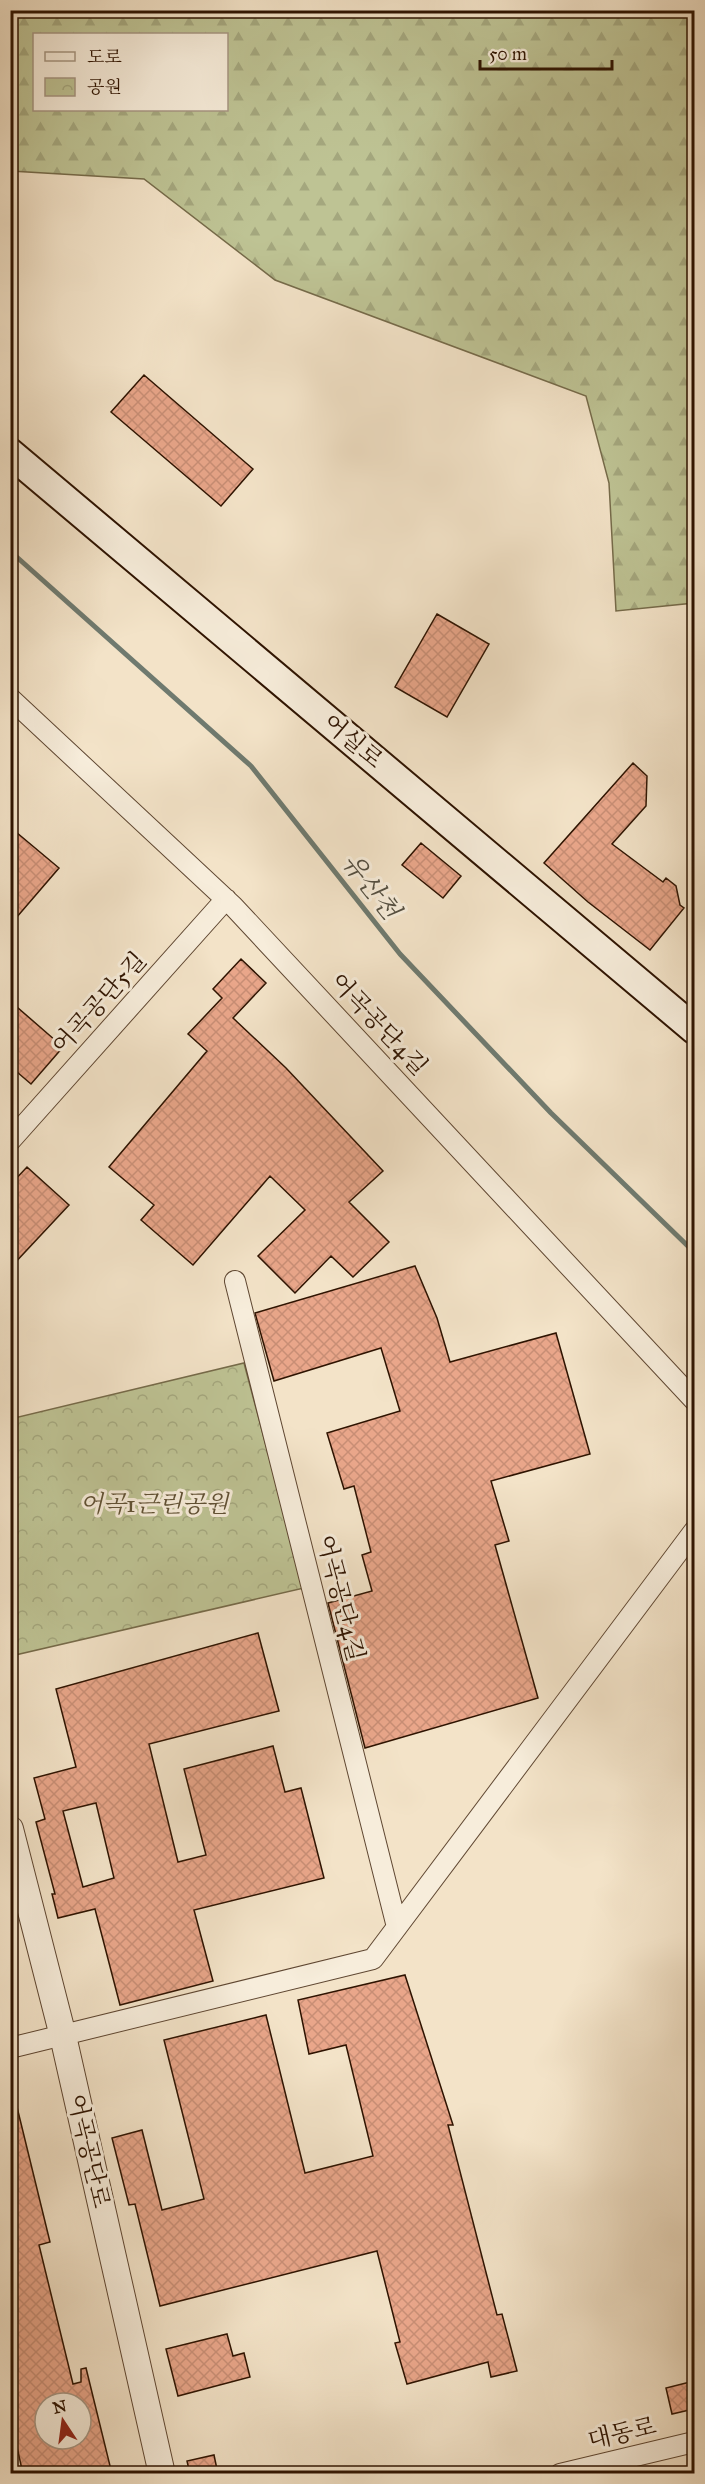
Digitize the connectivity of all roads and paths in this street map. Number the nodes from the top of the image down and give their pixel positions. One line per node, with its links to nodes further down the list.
1 (10, 453): 4 (main road, 어실로)
2 (10, 698): 3 (street, 어곡공단4길)
3 (226, 899): 5 (street, 어곡공단5길); 7 (street, 어곡공단4길)
4 (694, 1029)
5 (10, 1141)
6 (234, 1281): 10 (street, 어곡공단4길)
7 (694, 1400)
8 (694, 1531): 10 (street)
9 (10, 1829): 11 (street, 어곡공단로)
10 (397, 1927): 11 (street)
11 (63, 2036): 12 (street); 14 (street, 어곡공단로)
12 (10, 2048)
13 (694, 2442): 15 (street, 대동로)
14 (162, 2474)
15 (560, 2474)

